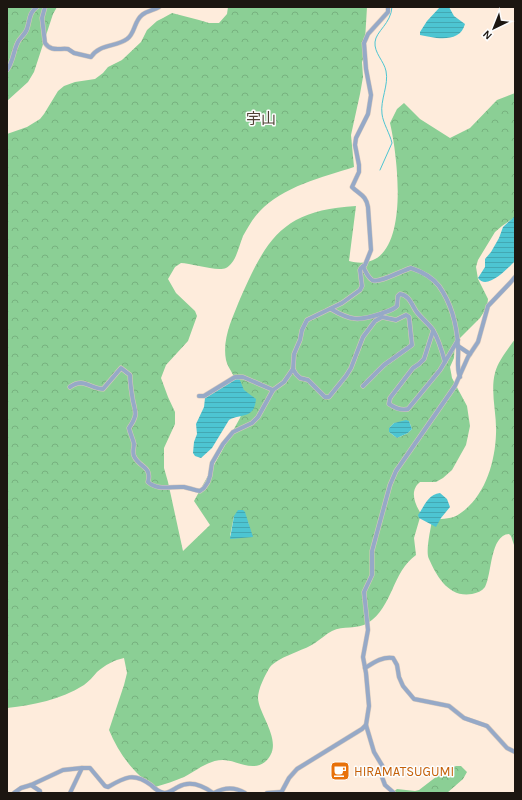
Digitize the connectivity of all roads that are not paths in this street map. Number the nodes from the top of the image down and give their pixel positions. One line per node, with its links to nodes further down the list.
1 (37, 7): 5 (street)
2 (45, 7): 3 (street)
3 (159, 7)
4 (388, 7): 6 (street)
5 (7, 70)
6 (363, 266): 8 (street); 10 (street)
7 (515, 277): 12 (street)
8 (332, 309): 9 (street); 14 (street)
9 (433, 331): 13 (street); 13 (street)
10 (458, 340): 11 (street); 13 (street)
11 (458, 346): 12 (street); 15 (street)
12 (470, 354): 15 (street)
13 (445, 363)
14 (293, 369): 16 (street); 18 (street)
15 (460, 377): 20 (street)
16 (363, 386)
17 (70, 387): 18 (street)
18 (273, 390): 19 (street)
19 (199, 396)
20 (365, 668): 21 (street); 22 (street)
21 (366, 725): 31 (street); 32 (street)
22 (515, 752)
23 (82, 768): 24 (street); 27 (street); 28 (street)
24 (31, 785): 25 (street); 26 (street)
25 (14, 793)
26 (40, 793)
27 (70, 793)
28 (213, 793): 29 (street)
29 (245, 793)
30 (267, 793): 31 (street)
31 (281, 793)
32 (394, 793)

